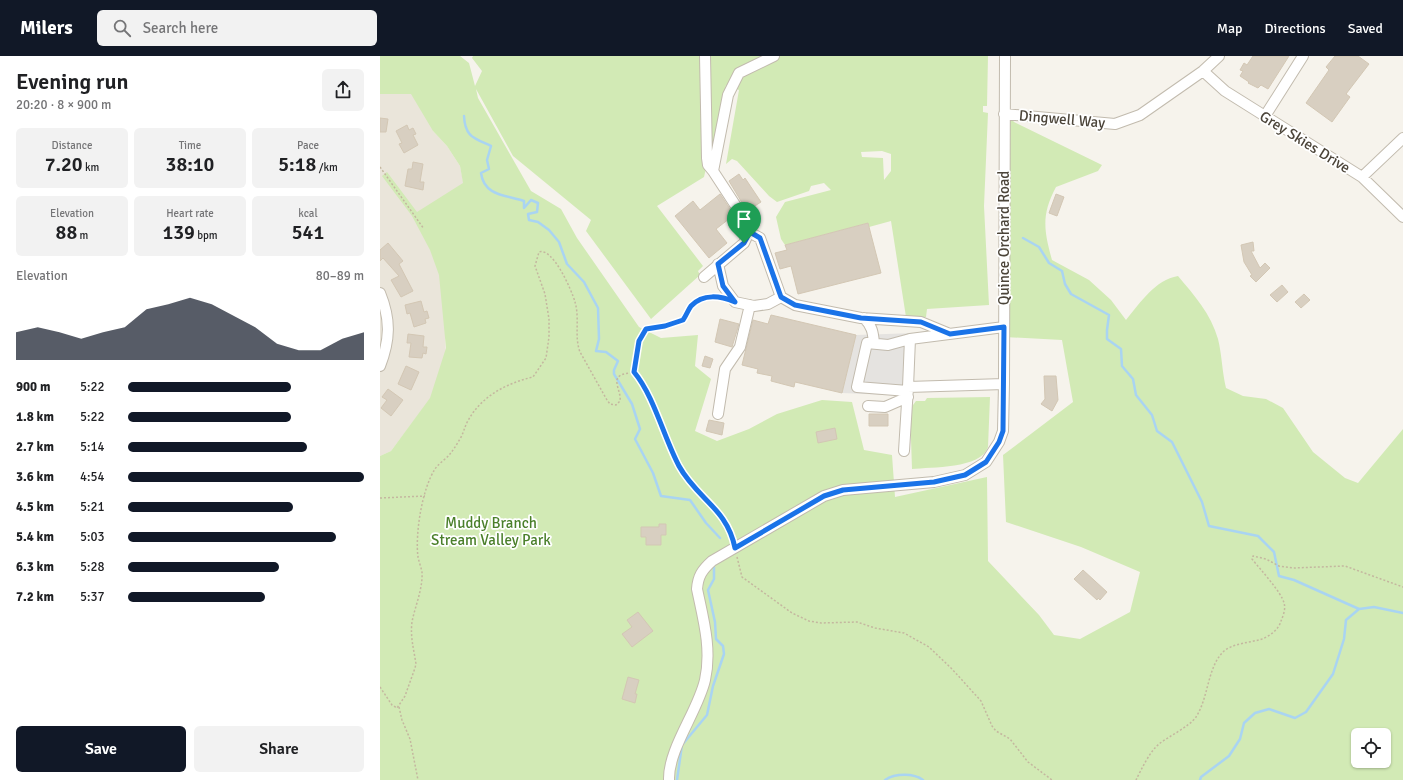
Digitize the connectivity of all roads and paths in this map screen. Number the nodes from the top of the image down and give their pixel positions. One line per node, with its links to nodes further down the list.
1 (705, 56): 11 (street)
2 (774, 56): 11 (street)
3 (1005, 56): 7 (street, Quince Orchard Road)
4 (1218, 56): 6 (street, Dingwell Way)
5 (1303, 56): 8 (street)
6 (1203, 71): 7 (street, Dingwell Way); 8 (street, Grey Skies Drive)
7 (1004, 114): 23 (street, Quince Orchard Road)
8 (1265, 116): 12 (street, Grey Skies Drive)
9 (1403, 138): 12 (street)
10 (380, 167): 14 (path)
11 (713, 171): 15 (street)
12 (1362, 177): 13 (street, Grey Skies Drive)
13 (1403, 217)
14 (424, 229)
15 (750, 232): 16 (street); 19 (street)
16 (718, 264): 17 (street); 20 (street)
17 (704, 276)
18 (380, 294): 27 (street)
19 (781, 297): 21 (street); 22 (street)
20 (735, 302): 21 (street); 28 (path)
21 (750, 305): 32 (street)
22 (864, 318): 24 (street); 26 (street)
23 (1004, 327): 24 (street); 29 (street, Quince Orchard Road)
24 (950, 334): 25 (street)
25 (910, 339): 26 (street); 30 (street)
26 (874, 343): 30 (street)
27 (380, 366)
28 (634, 372): 34 (path); 36 (path)
29 (1004, 384): 30 (street); 36 (street, Quince Orchard Road)
30 (908, 392): 31 (street); 33 (street)
31 (868, 406)
32 (718, 414)
33 (904, 451)
34 (424, 496): 35 (path); 39 (path)
35 (380, 498)
36 (735, 548): 41 (street, Quince Orchard Road); 42 (path)
37 (1403, 587): 43 (path)
38 (380, 687): 39 (path)
39 (399, 707): 40 (path)
40 (418, 780)
41 (669, 780)
42 (1052, 780)
43 (1136, 780)

